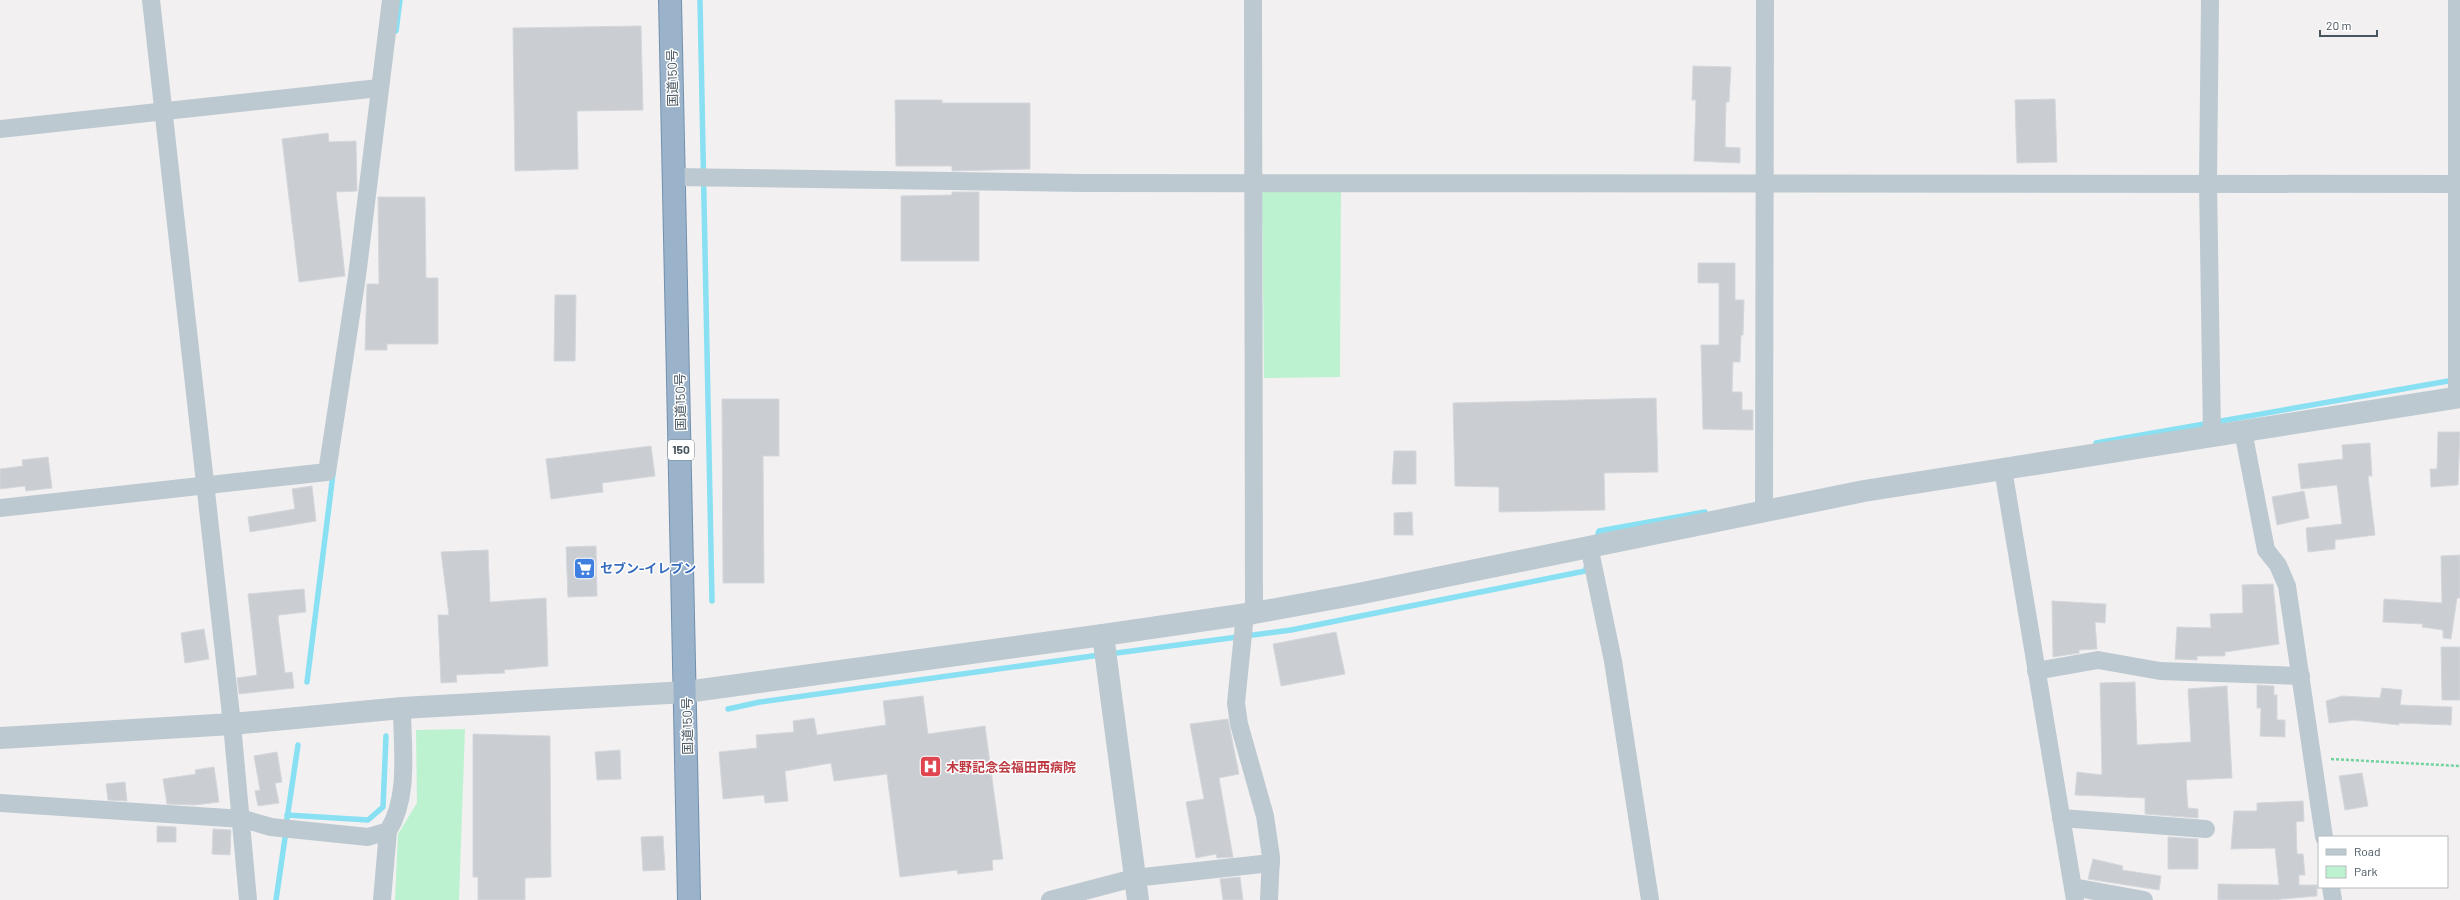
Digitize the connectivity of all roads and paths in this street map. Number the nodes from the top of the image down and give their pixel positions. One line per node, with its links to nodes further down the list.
1 (151, 0): 9 (street)
2 (391, 0): 8 (street)
3 (670, 0): 11 (highway, 国道150号 / 150)
4 (1253, 0): 12 (street)
5 (1765, 0): 14 (street)
6 (2210, 0): 13 (street)
7 (2457, 0): 15 (street)
8 (379, 88): 9 (street); 20 (street)
9 (163, 110): 10 (street); 20 (street)
10 (0, 129)
11 (675, 177): 12 (street); 28 (highway, 国道150号 / 150)
12 (1253, 182): 14 (street); 24 (street)
13 (2208, 182): 14 (street); 15 (street); 18 (street)
14 (1763, 184): 22 (street)
15 (2458, 184): 16 (street)
16 (2459, 397): 17 (street)
17 (2243, 431): 18 (street); 27 (street)
18 (2212, 436): 19 (street)
19 (2003, 469): 22 (street); 26 (street)
20 (206, 485): 21 (street); 30 (street)
21 (0, 508)
22 (1764, 510): 23 (street)
23 (1589, 546): 24 (street); 50 (street)
24 (1249, 614): 25 (street); 40 (street)
25 (1103, 635): 28 (street); 41 (street)
26 (2036, 671): 27 (street); 35 (street)
27 (2301, 676): 32 (street)
28 (686, 692): 29 (street); 46 (highway, 国道150号 / 150)
29 (402, 708): 30 (street); 38 (street)
30 (232, 724): 31 (street); 36 (street)
31 (0, 738)
32 (2313, 758): 33 (path); 39 (street)
33 (2460, 766)
34 (0, 803): 36 (street)
35 (2061, 818): 37 (street); 43 (street)
36 (243, 819): 38 (street); 44 (street)
37 (2206, 829)
38 (388, 831): 45 (street)
39 (2324, 836)
40 (1271, 863): 41 (street); 49 (street)
41 (1134, 878): 47 (street); 48 (street)
42 (2332, 888): 52 (street)
43 (2074, 893): 51 (street)
44 (248, 900)
45 (382, 900)
46 (689, 900)
47 (1050, 900)
48 (1138, 900)
49 (1269, 900)
50 (1650, 900)
51 (2144, 900)
52 (2333, 900)

